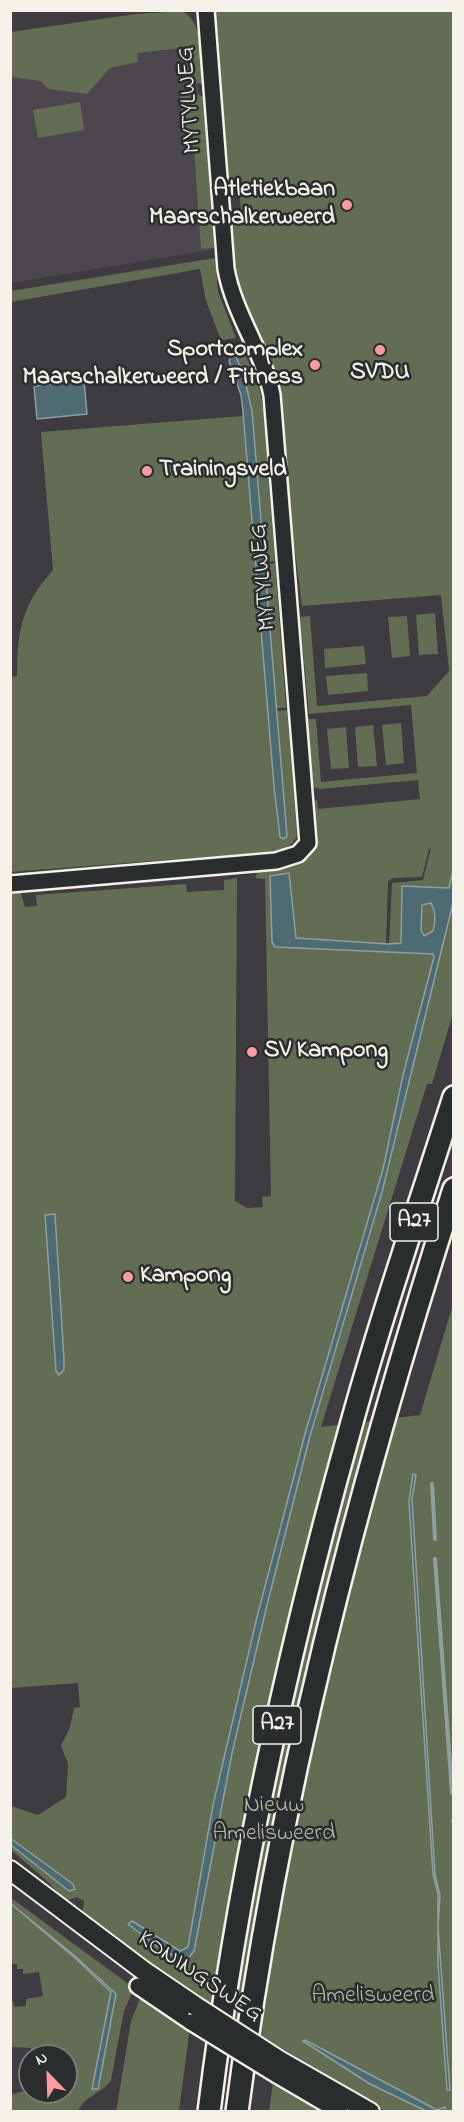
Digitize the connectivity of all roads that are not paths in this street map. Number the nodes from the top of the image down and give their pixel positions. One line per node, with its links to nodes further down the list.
1 (206, 10): 2 (street, MYTYLWEG)
2 (10, 884)
3 (453, 1097): 9 (highway, A27)
4 (453, 1189): 10 (highway, A27)
5 (10, 1870): 7 (main road, KONINGSWEG)
6 (138, 1986): 7 (street, KONINGSWEG)
7 (192, 2014): 8 (main road, KONINGSWEG, bridge)
8 (278, 2067): 11 (street, KONINGSWEG); 12 (main road, KONINGSWEG)
9 (209, 2112)
10 (237, 2112)
11 (340, 2112)
12 (370, 2112)

